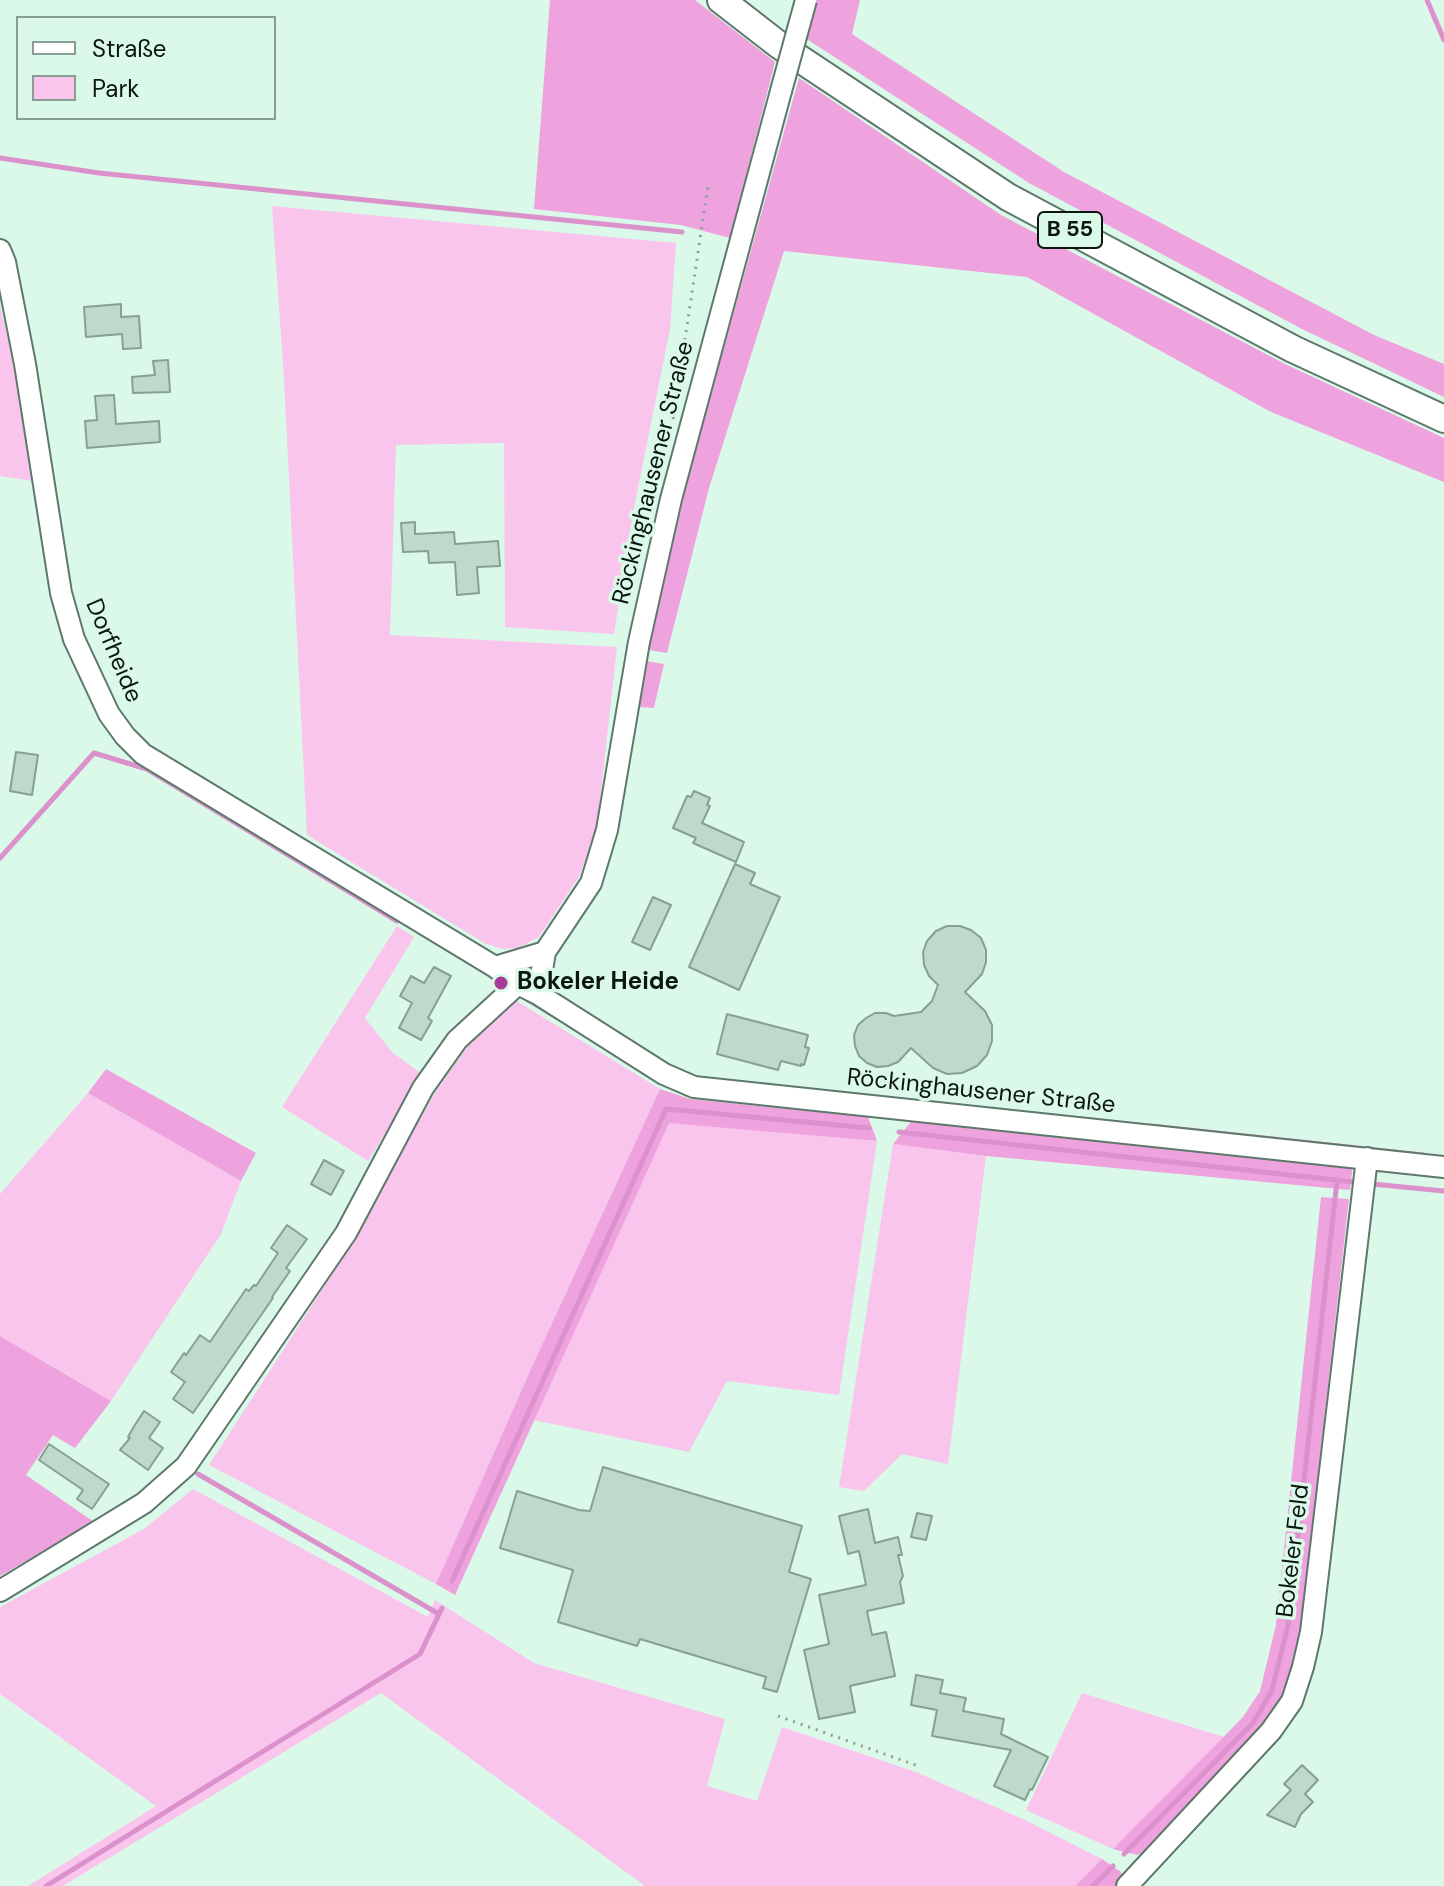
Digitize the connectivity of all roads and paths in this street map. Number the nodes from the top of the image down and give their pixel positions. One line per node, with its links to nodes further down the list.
1 (721, 0): 5 (main road, B 55)
2 (806, 0): 7 (street, Röckinghausener Straße, bridge)
3 (708, 186): 6 (path)
4 (0, 250): 8 (street, Dorfheide)
5 (1444, 419)
6 (671, 429)
7 (545, 952): 8 (street); 10 (street, Röckinghausener Straße)
8 (495, 967): 9 (street, Röckinghausener Straße)
9 (518, 984): 10 (street, Röckinghausener Straße); 13 (street)
10 (538, 994): 11 (street, Röckinghausener Straße)
11 (1367, 1158): 12 (street, Röckinghausener Straße); 16 (street, Bokeler Feld)
12 (1444, 1167)
13 (0, 1591)
14 (778, 1716): 15 (path)
15 (921, 1767)
16 (1127, 1886)

